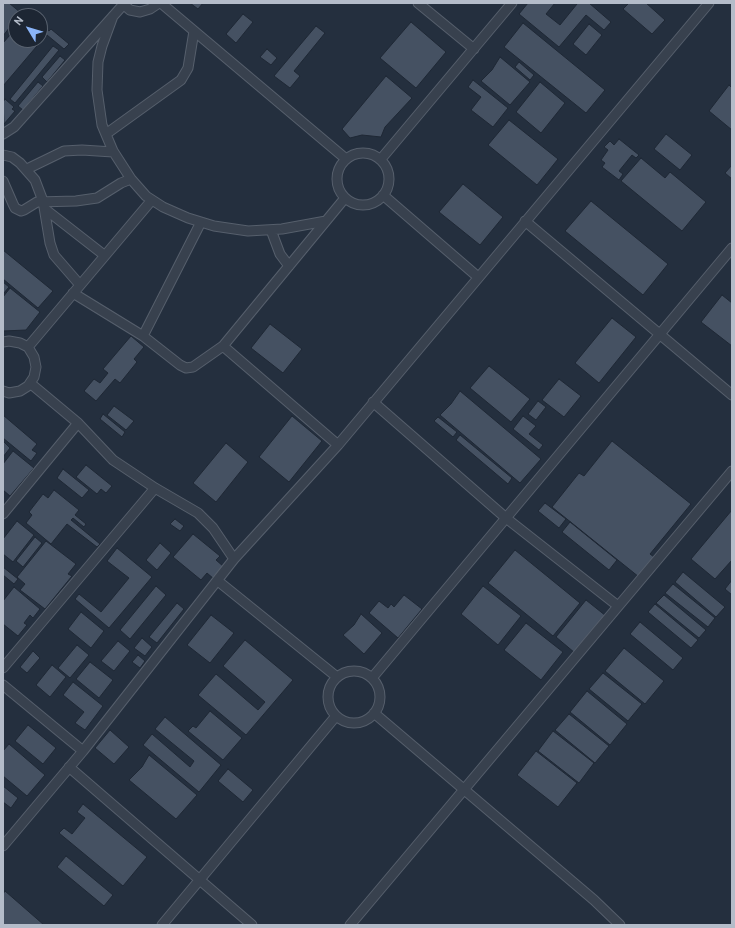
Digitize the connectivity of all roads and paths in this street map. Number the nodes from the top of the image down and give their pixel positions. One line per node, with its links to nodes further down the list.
1 (160, 3): 5 (street); 7 (street)
2 (418, 3): 8 (street)
3 (512, 3): 8 (street)
4 (709, 3): 23 (street)
5 (122, 4): 6 (street)
6 (113, 16): 9 (street); 10 (street)
7 (194, 31): 10 (street); 13 (street)
8 (474, 48): 14 (street)
9 (3, 134)
10 (106, 134): 11 (street)
11 (113, 152): 15 (street); 16 (street)
12 (3, 155): 15 (street)
13 (346, 159): 14 (street); 19 (street)
14 (381, 159): 18 (street)
15 (26, 169): 21 (street)
16 (131, 179): 20 (street); 21 (street)
17 (3, 181): 21 (street)
18 (383, 195): 19 (street); 29 (street)
19 (345, 198): 22 (street)
20 (151, 201): 24 (street); 27 (street)
21 (44, 205): 27 (street); 30 (street)
22 (326, 221): 25 (street); 28 (street)
23 (525, 221): 29 (street); 32 (street)
24 (201, 222): 25 (street); 33 (street)
25 (270, 230): 28 (street)
26 (732, 248): 32 (street)
27 (104, 255): 30 (street)
28 (289, 266): 35 (street)
29 (478, 277): 40 (street)
30 (80, 285): 31 (street)
31 (73, 293): 33 (street); 36 (street)
32 (660, 334): 39 (street); 46 (street)
33 (143, 336): 35 (street)
34 (3, 342): 36 (street)
35 (223, 346): 42 (street)
36 (28, 347): 37 (street)
37 (30, 383): 38 (street); 41 (street)
38 (3, 392)
39 (732, 395)
40 (373, 402): 42 (street); 46 (street)
41 (78, 423): 44 (street); 45 (street)
42 (338, 445): 47 (street)
43 (732, 471): 49 (street)
44 (155, 488): 47 (street); 50 (street)
45 (3, 514)
46 (506, 518): 49 (street); 52 (street)
47 (234, 559): 48 (street)
48 (218, 581): 51 (street); 56 (street)
49 (618, 606): 58 (street)
50 (3, 668)
51 (337, 677): 52 (street); 55 (street)
52 (372, 678): 54 (street)
53 (3, 685): 56 (street)
54 (374, 713): 55 (street); 58 (street)
55 (336, 716): 60 (street)
56 (82, 751): 57 (street)
57 (69, 767): 59 (street); 60 (street)
58 (464, 790): 63 (street); 64 (street)
59 (3, 846)
60 (200, 880): 61 (street); 62 (street)
61 (162, 925)
62 (252, 925)
63 (350, 925)
64 (620, 925)

